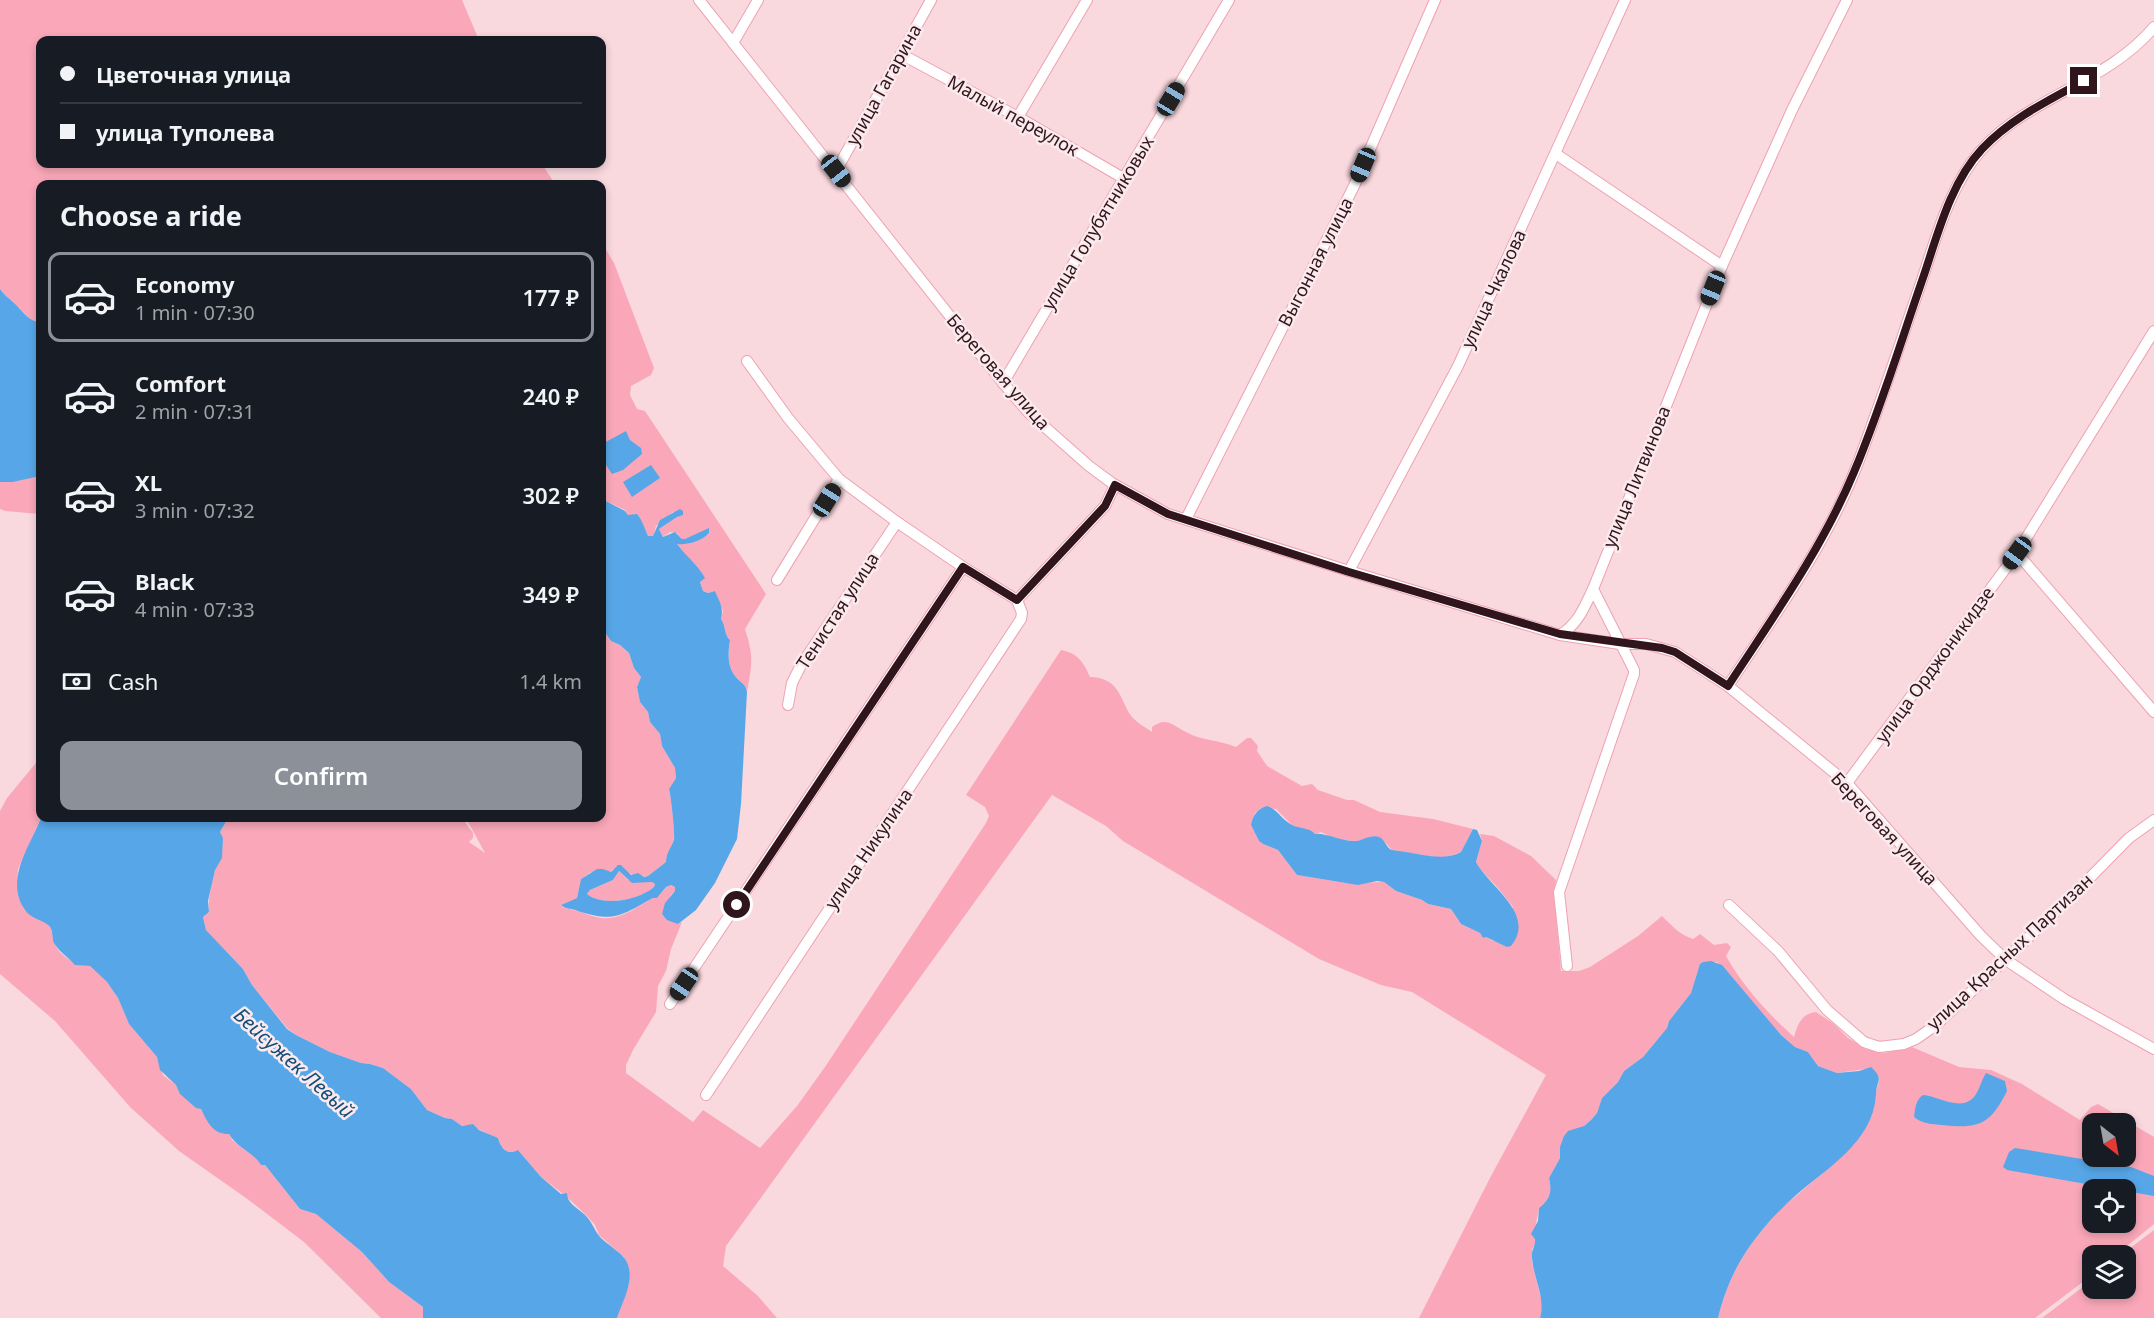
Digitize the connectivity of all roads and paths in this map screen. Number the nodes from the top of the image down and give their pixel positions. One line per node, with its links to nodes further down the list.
1 (699, 0): 10 (street, Береговая улица)
2 (758, 0): 10 (street)
3 (932, 0): 11 (street, улица Гагарина)
4 (1087, 0): 12 (street)
5 (1229, 0): 15 (street, улица Голубятниковых)
6 (1435, 0): 22 (street, Выгонная улица)
7 (1626, 0): 13 (street, улица Чкалова)
8 (1847, 0): 16 (street, улица Литвинова)
9 (2154, 27): 32 (street)
10 (733, 43): 14 (street, Береговая улица)
11 (901, 54): 12 (street, Малый переулок); 14 (street, улица Гагарина)
12 (1018, 117): 15 (street, Малый переулок)
13 (1556, 154): 16 (street); 26 (street, улица Чкалова)
14 (836, 171): 19 (street, Береговая улица)
15 (1124, 178): 19 (street, улица Голубятниковых)
16 (1722, 266): 28 (street, улица Литвинова)
17 (2154, 332): 24 (street, улица Орджоникидзе)
18 (747, 361): 20 (street)
19 (1003, 383): 21 (street, Береговая улица)
20 (839, 479): 23 (street); 27 (street)
21 (1115, 485): 22 (street, Береговая улица); 29 (street)
22 (1186, 519): 26 (street, Береговая улица)
23 (897, 522): 25 (street); 33 (street, Тенистая улица)
24 (2017, 553): 34 (street); 35 (street, улица Орджоникидзе)
25 (963, 567): 29 (street); 40 (street)
26 (1349, 572): 30 (street, Береговая улица)
27 (777, 580)
28 (1593, 589): 30 (street, улица Литвинова); 31 (street)
29 (1017, 600): 42 (street, улица Никулина)
30 (1560, 634): 31 (street, Береговая улица)
31 (1620, 644): 32 (street, Береговая улица); 39 (street)
32 (1728, 686): 35 (street, Береговая улица)
33 (788, 705)
34 (2153, 710)
35 (1847, 783): 38 (street, Береговая улица)
36 (2154, 820): 38 (street, улица Красных Партизан)
37 (1729, 905): 38 (street, улица Красных Партизан)
38 (2006, 960): 41 (street, Береговая улица)
39 (1567, 966)
40 (670, 1004)
41 (2154, 1049)
42 (706, 1095)

